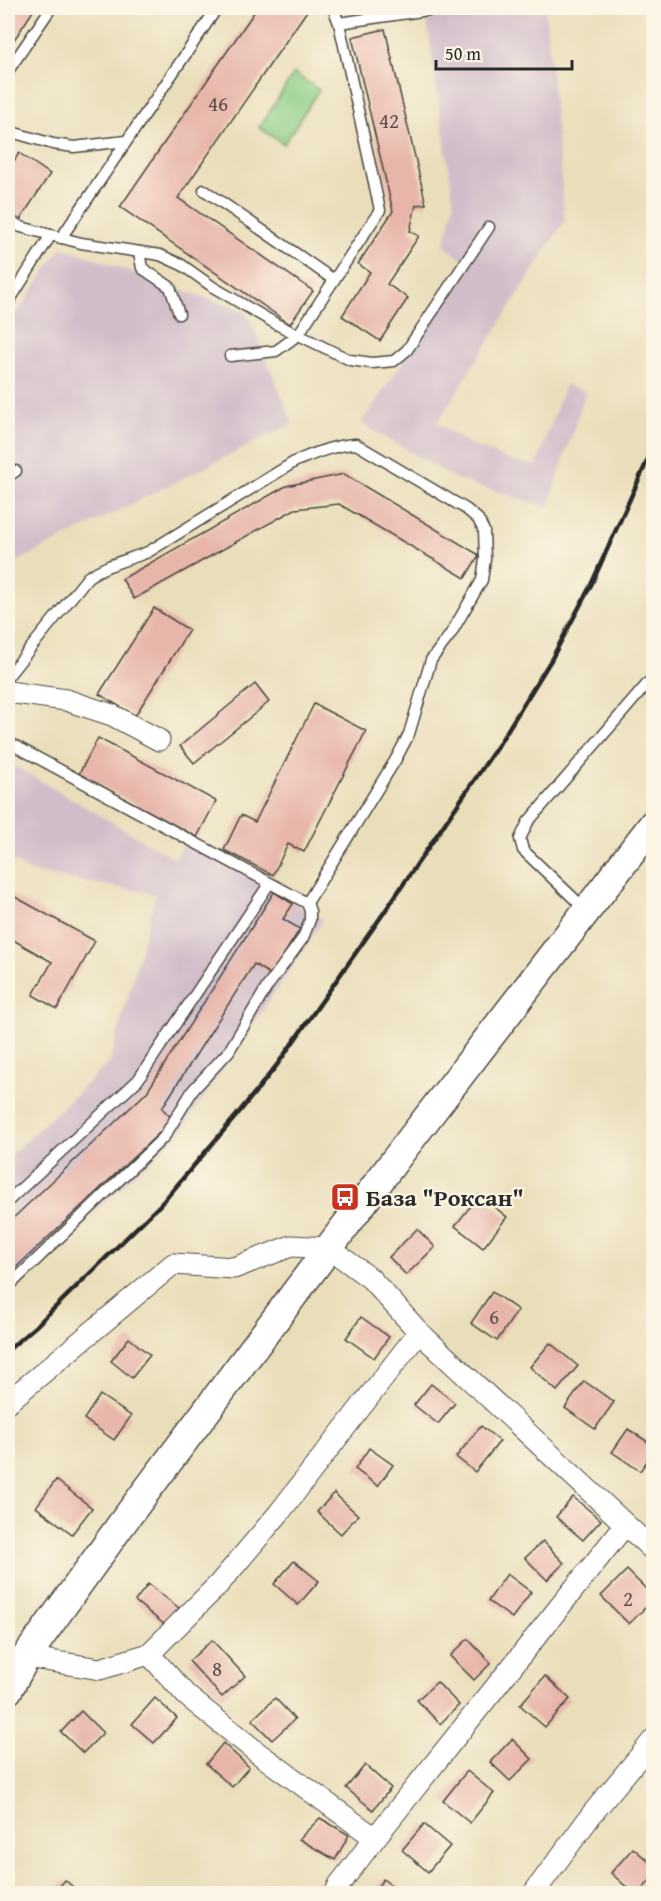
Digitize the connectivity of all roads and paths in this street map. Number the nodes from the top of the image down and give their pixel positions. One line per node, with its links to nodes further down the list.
1 (51, 8): 6 (lane)
2 (217, 8): 8 (lane)
3 (333, 8): 5 (lane)
4 (442, 8): 5 (lane)
5 (339, 23): 14 (lane)
6 (8, 71)
7 (8, 130): 8 (lane)
8 (126, 141): 12 (lane)
9 (204, 190): 14 (lane)
10 (8, 220): 12 (lane)
11 (489, 227): 17 (lane)
12 (56, 237): 13 (lane); 15 (lane)
13 (139, 252): 16 (lane); 17 (lane)
14 (334, 279): 17 (lane)
15 (8, 303)
16 (179, 314)
17 (298, 335): 18 (lane)
18 (230, 356)
19 (8, 676): 26 (lane)
20 (654, 676): 27 (lane)
21 (8, 692): 22 (street)
22 (159, 740)
23 (8, 742): 25 (lane)
24 (654, 823): 27 (street)
25 (269, 884): 26 (lane); 28 (lane)
26 (308, 903): 30 (lane)
27 (587, 912): 29 (street)
28 (8, 1202)
29 (329, 1248): 31 (street); 32 (street); 36 (street)
30 (8, 1287)
31 (419, 1332): 33 (street); 35 (street)
32 (8, 1402)
33 (625, 1525): 34 (street); 39 (street)
34 (654, 1551)
35 (149, 1654): 36 (street); 39 (street)
36 (26, 1657): 37 (street)
37 (8, 1690)
38 (654, 1739): 41 (street)
39 (375, 1838): 40 (street)
40 (335, 1893)
41 (533, 1893)

